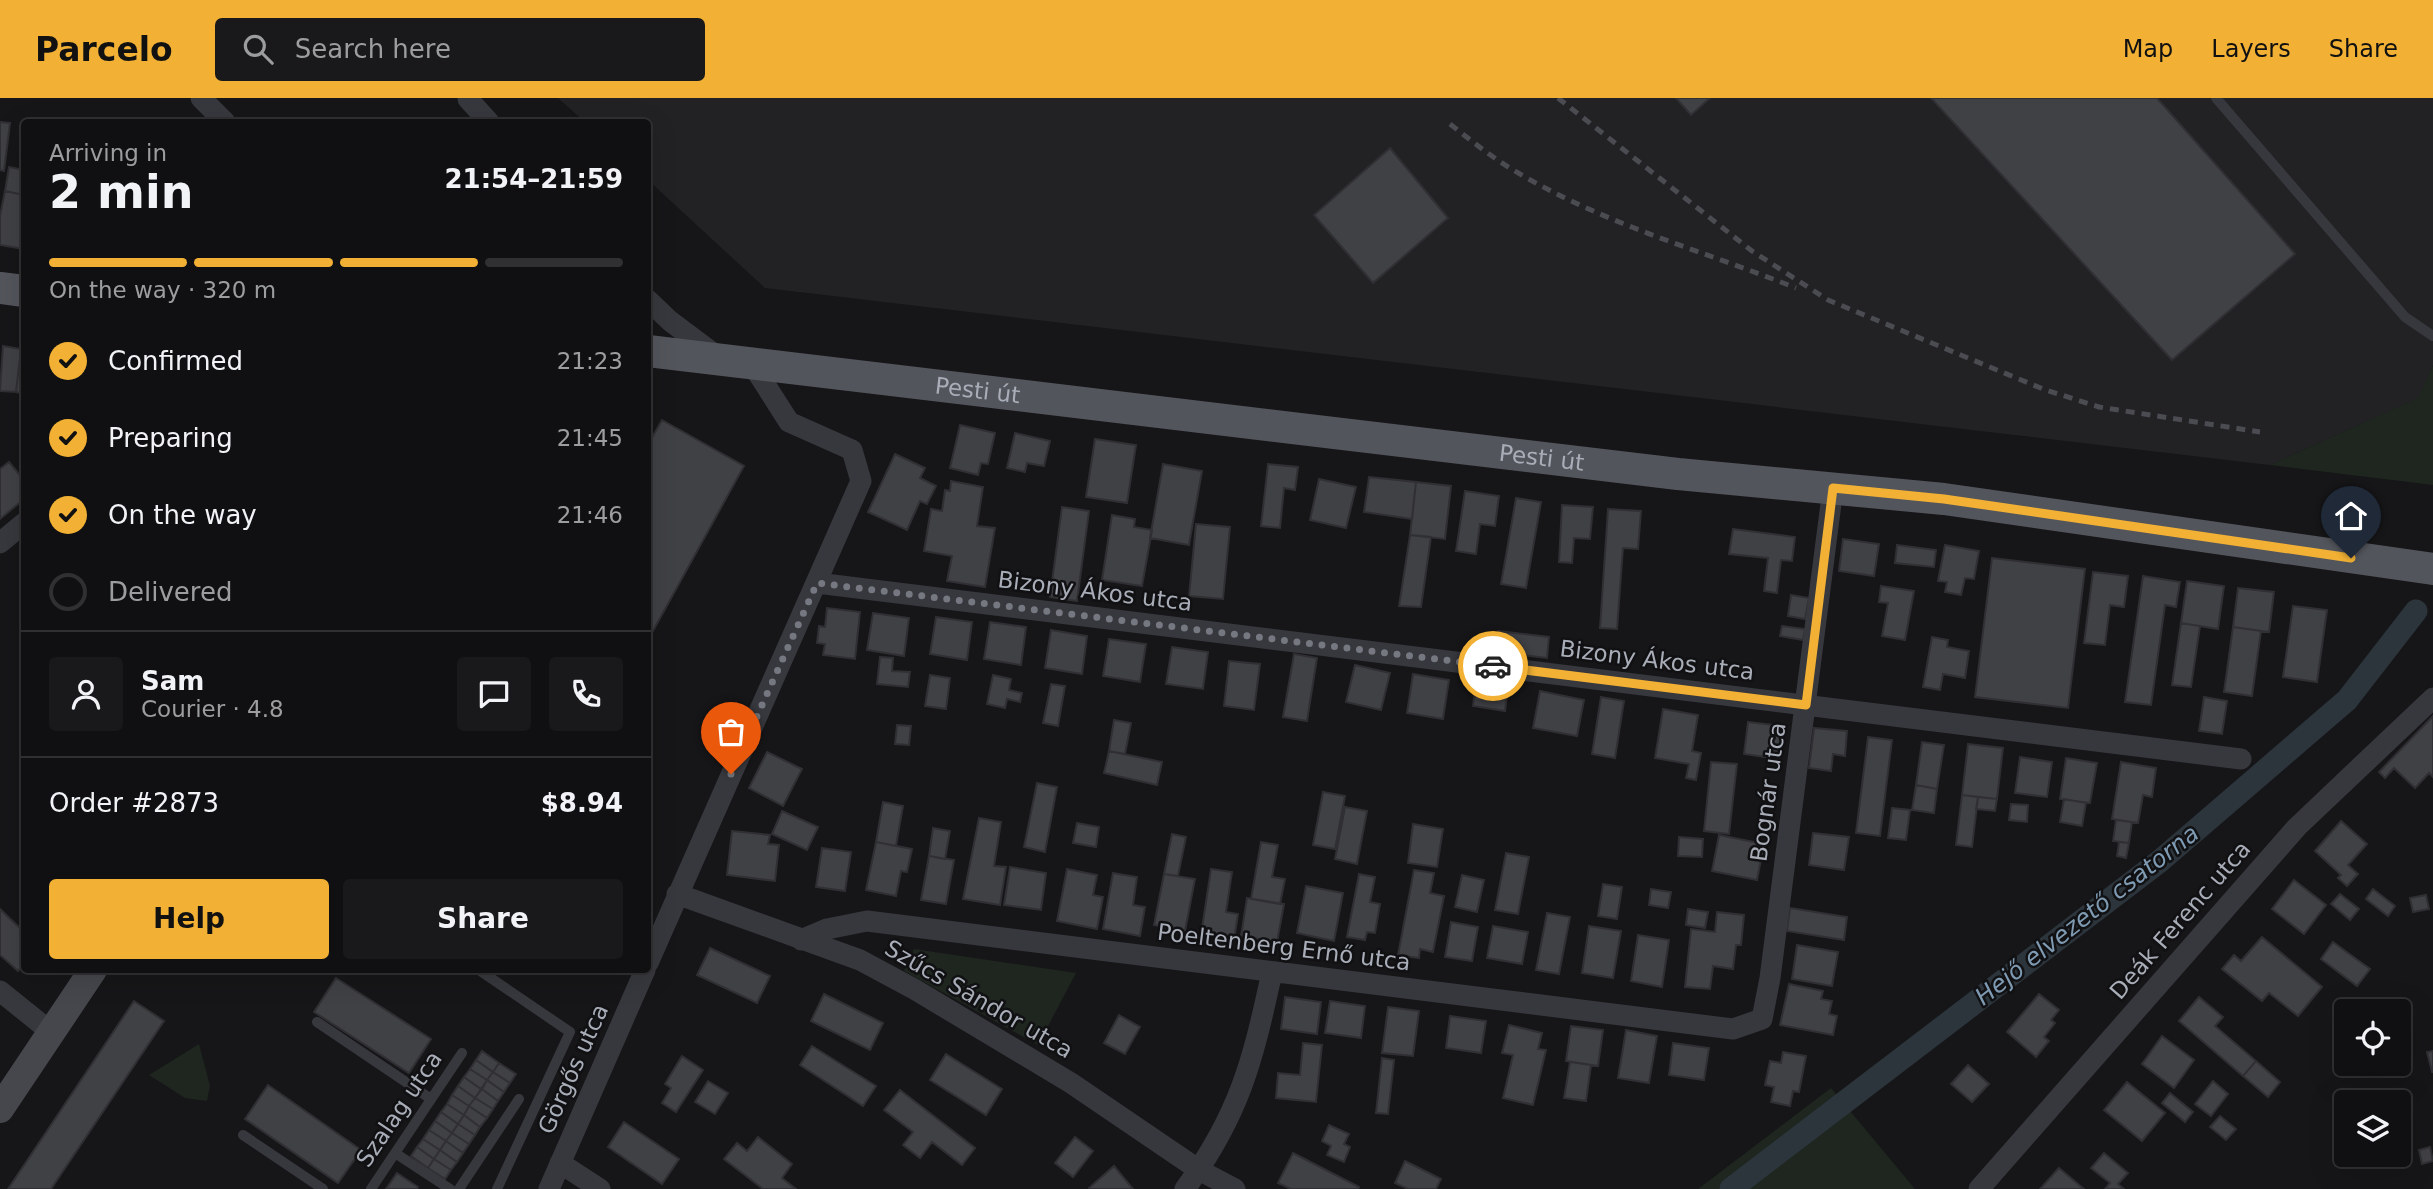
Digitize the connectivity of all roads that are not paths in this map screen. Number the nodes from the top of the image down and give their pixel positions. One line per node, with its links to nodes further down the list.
1 (201, 98): 4 (street)
2 (467, 98): 5 (street); 6 (street)
3 (2216, 98): 10 (lane)
4 (222, 119)
5 (477, 119)
6 (486, 119)
7 (0, 288): 8 (main road)
8 (21, 291)
9 (651, 303): 12 (street)
10 (2433, 336)
11 (651, 353): 12 (main road, Pesti út)
12 (737, 362): 13 (main road, Pesti út); 17 (street)
13 (1833, 488): 16 (main road, Pesti út); 19 (street, Bognár utca)
14 (21, 526): 15 (street)
15 (0, 543)
16 (2433, 569)
17 (817, 583): 19 (street, Bizony Ákos utca); 21 (street)
18 (2433, 698): 40 (street, Deák Ferenc utca)
19 (1806, 705): 20 (street, Bizony Ákos utca); 29 (street, Bognár utca)
20 (2241, 759)
21 (677, 894): 22 (street, Szűcs Sándor utca); 23 (street)
22 (801, 940): 24 (street, Poeltenberg Ernő utca); 39 (street, Szűcs Sándor utca)
23 (651, 956)
24 (1272, 972): 29 (street, Poeltenberg Ernő utca); 39 (street)
25 (91, 973): 31 (main road)
26 (483, 973): 45 (lane)
27 (644, 973): 38 (street, Görgős utca)
28 (0, 991): 31 (street)
29 (1762, 1019)
30 (317, 1022): 33 (lane)
31 (51, 1032): 35 (main road)
32 (462, 1053): 33 (lane, Szalag utca)
33 (431, 1099): 37 (lane, Szalag utca)
34 (519, 1099): 44 (lane)
35 (0, 1109)
36 (243, 1135): 41 (lane)
37 (395, 1153): 42 (lane, Szalag utca); 43 (lane)
38 (560, 1163): 46 (street, Görgős utca); 47 (street)
39 (1199, 1170): 48 (street); 49 (street, Szűcs Sándor utca)
40 (1981, 1188)
41 (323, 1189)
42 (372, 1189)
43 (450, 1189)
44 (459, 1189)
45 (497, 1189)
46 (549, 1189)
47 (600, 1189)
48 (1185, 1189)
49 (1234, 1189)

